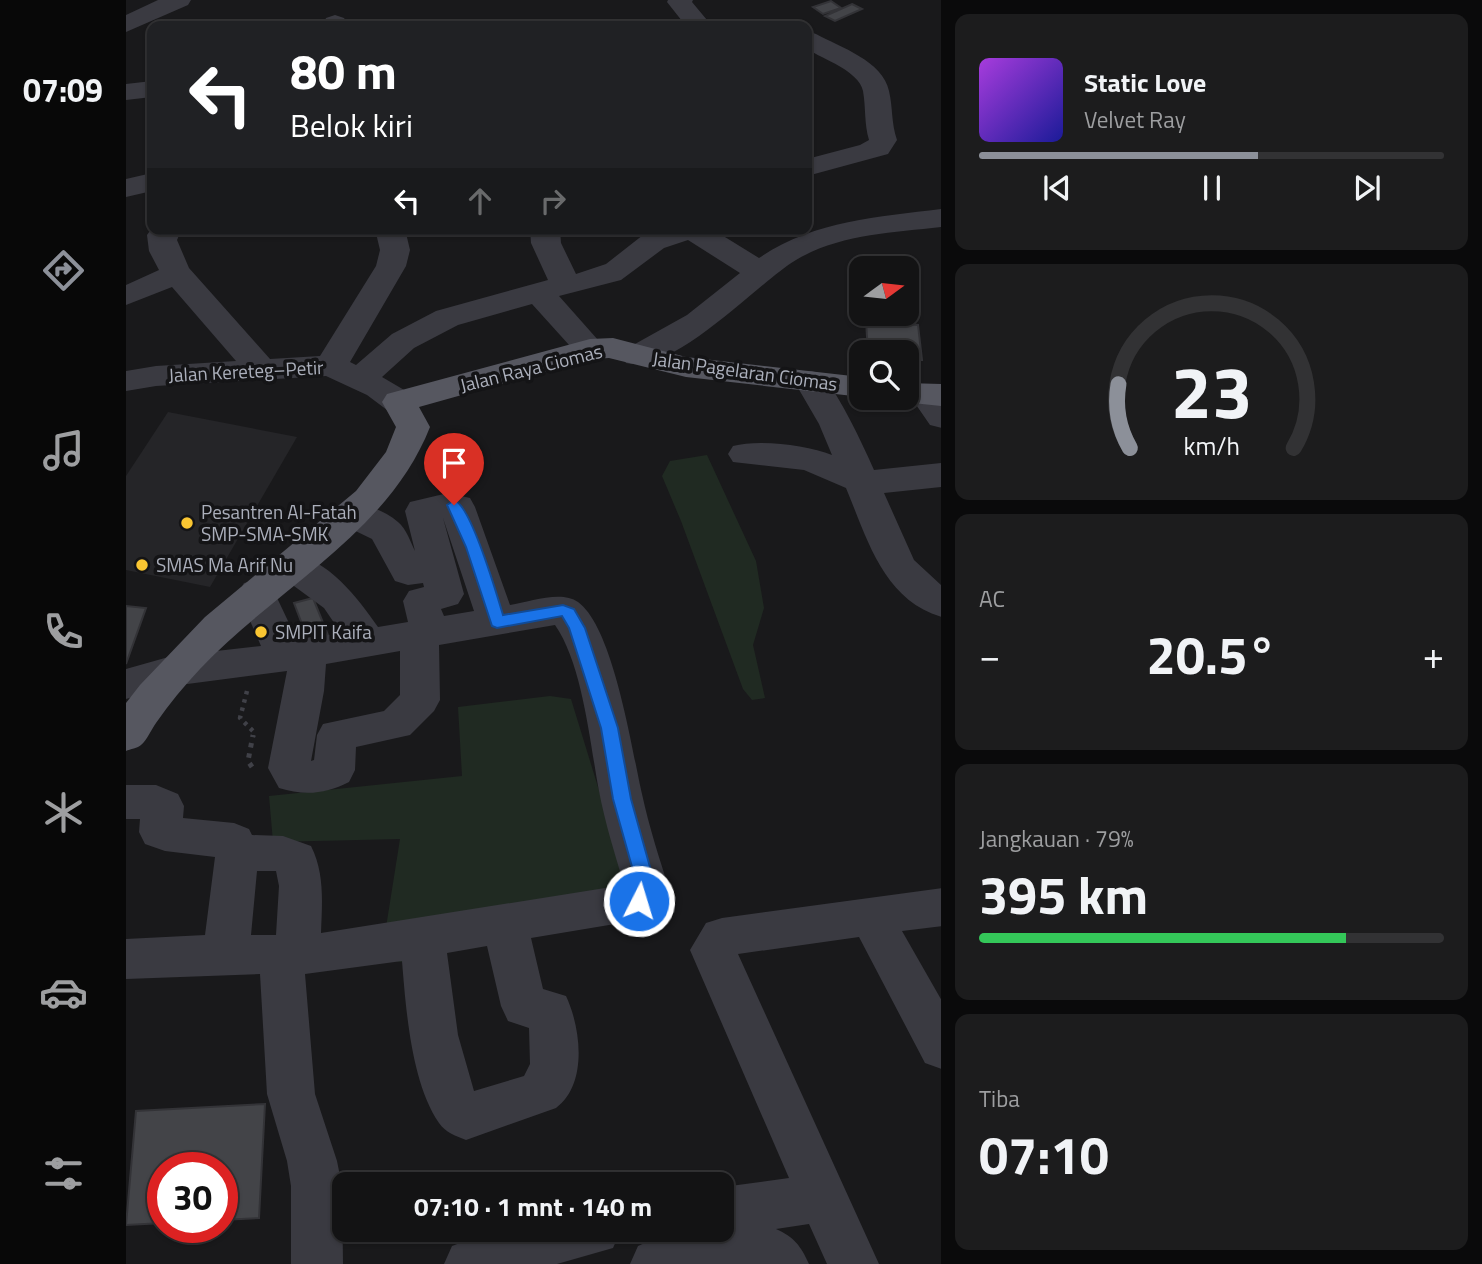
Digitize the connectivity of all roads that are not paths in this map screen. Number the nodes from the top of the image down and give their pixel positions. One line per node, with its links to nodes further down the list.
1 (179, 0): 4 (street)
2 (681, 0): 3 (street)
3 (695, 21)
4 (126, 24)
5 (812, 41): 8 (street)
6 (147, 90): 7 (street)
7 (126, 92)
8 (812, 167)
9 (147, 184): 10 (street)
10 (126, 188)
11 (941, 218): 17 (street)
12 (162, 235): 18 (street)
13 (391, 235): 24 (street)
14 (545, 235): 19 (street)
15 (666, 235): 19 (street)
16 (702, 235): 17 (street)
17 (758, 271): 22 (street)
18 (177, 274): 20 (street); 23 (street)
19 (553, 289): 21 (street); 24 (street)
20 (126, 296)
21 (590, 349): 22 (main road, Jalan Raya Ciomas); 28 (main road, Jalan Raya Ciomas)
22 (634, 355): 26 (main road, Jalan Pagelaran Ciomas); 28 (main road, Jalan Raya Ciomas)
23 (262, 371): 24 (street, Jalan Kereteg–Petir); 25 (street, Jalan Kereteg–Petir)
24 (345, 373): 28 (street, Jalan Kereteg–Petir)
25 (126, 381)
26 (811, 382): 27 (main road, Jalan Pagelaran Ciomas); 31 (street)
27 (849, 386)
28 (406, 415): 32 (main road)
29 (745, 454): 31 (street)
30 (941, 475): 31 (street)
31 (859, 481): 36 (street)
32 (352, 514): 33 (main road); 34 (street)
33 (292, 566): 35 (main road); 39 (street)
34 (439, 568): 37 (street); 38 (street)
35 (257, 593): 40 (street); 41 (main road)
36 (941, 604)
37 (497, 622): 38 (street); 48 (street)
38 (426, 634): 39 (street); 40 (street)
39 (369, 643): 40 (street)
40 (280, 658): 41 (street)
41 (172, 671): 42 (street); 43 (main road)
42 (126, 684)
43 (126, 734)
44 (126, 802): 45 (street)
45 (237, 852): 50 (street); 51 (street)
46 (941, 907): 47 (street)
47 (870, 915): 53 (street); 54 (street)
48 (505, 924): 49 (street); 49 (street)
49 (423, 939): 51 (street)
50 (226, 954): 51 (street); 52 (street)
51 (289, 955): 57 (street)
52 (126, 959)
53 (941, 1048)
54 (823, 1198): 55 (street); 61 (street)
55 (734, 1210)
56 (543, 1242): 58 (street)
57 (317, 1264)
58 (470, 1264)
59 (656, 1264): 60 (street)
60 (783, 1264)
61 (852, 1264)

